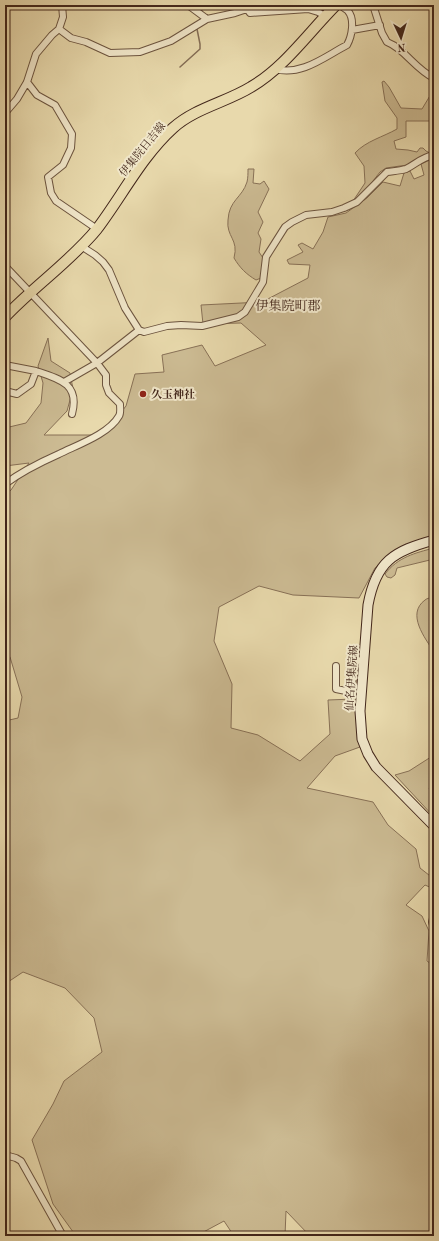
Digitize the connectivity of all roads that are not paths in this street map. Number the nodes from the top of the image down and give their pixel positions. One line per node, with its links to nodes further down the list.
1 (62, 5): 11 (street)
2 (188, 5): 9 (street)
3 (253, 5): 7 (street)
4 (336, 5): 8 (main road, 伊集院日吉線)
5 (340, 5): 12 (street)
6 (373, 5): 10 (street)
7 (248, 11): 8 (street); 9 (street)
8 (325, 16): 13 (main road, 伊集院日吉線)
9 (207, 19): 11 (street)
10 (380, 25): 12 (street); 14 (street)
11 (59, 29): 15 (street)
12 (352, 30): 13 (street)
13 (275, 70): 18 (main road, 伊集院日吉線)
14 (434, 78)
15 (27, 82): 16 (street); 18 (street)
16 (5, 112)
17 (434, 154): 23 (street)
18 (97, 229): 19 (main road, 伊集院日吉線)
19 (81, 246): 21 (main road, 伊集院日吉線); 23 (street)
20 (5, 266): 21 (street)
21 (30, 292): 22 (main road, 伊集院日吉線); 24 (street)
22 (5, 317)
23 (139, 330): 24 (street)
24 (97, 363): 27 (street); 30 (street)
25 (5, 365): 26 (street)
26 (36, 371): 27 (street); 28 (street)
27 (64, 382): 29 (street)
28 (5, 391)
29 (72, 414)
30 (5, 484)
31 (434, 540): 32 (main road, 仙名伊集院線)
32 (364, 659): 33 (street); 34 (main road, 仙名伊集院線)
33 (336, 666)
34 (434, 826)
35 (434, 914): 36 (street)
36 (434, 928)
37 (5, 1155): 38 (street)
38 (63, 1236)

